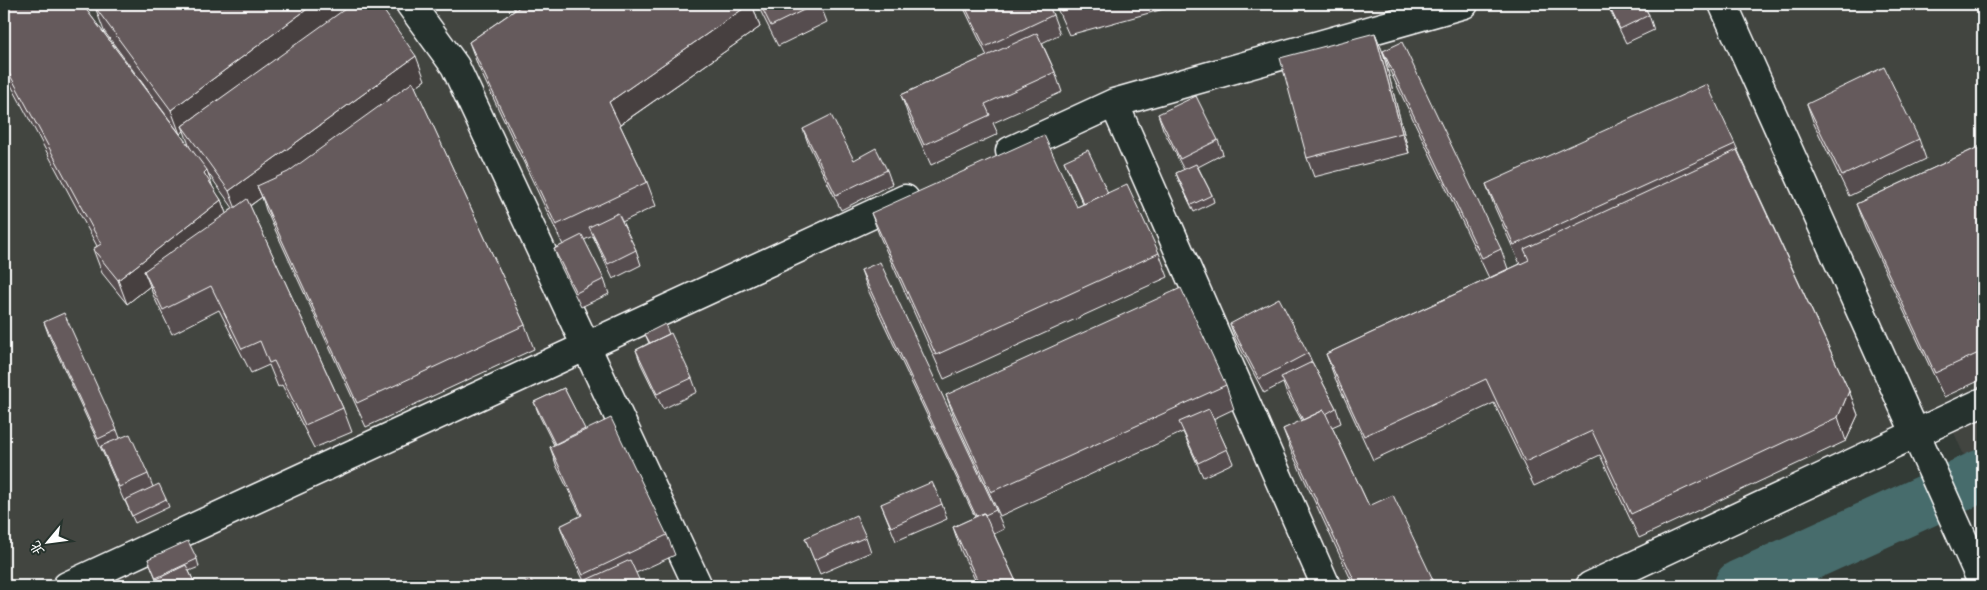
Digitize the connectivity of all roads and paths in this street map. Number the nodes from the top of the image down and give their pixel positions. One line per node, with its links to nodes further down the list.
1 (410, 4): 7 (lane)
2 (1464, 4): 4 (lane)
3 (1723, 4): 9 (lane)
4 (1114, 103): 5 (lane); 14 (lane)
5 (989, 161)
6 (926, 190): 7 (lane)
7 (586, 346): 10 (lane); 13 (lane)
8 (1983, 402): 9 (lane)
9 (1916, 434): 11 (lane); 15 (lane)
10 (99, 580): 12 (lane)
11 (1980, 584)
12 (67, 586)
13 (698, 586)
14 (1326, 586)
15 (1590, 586)

